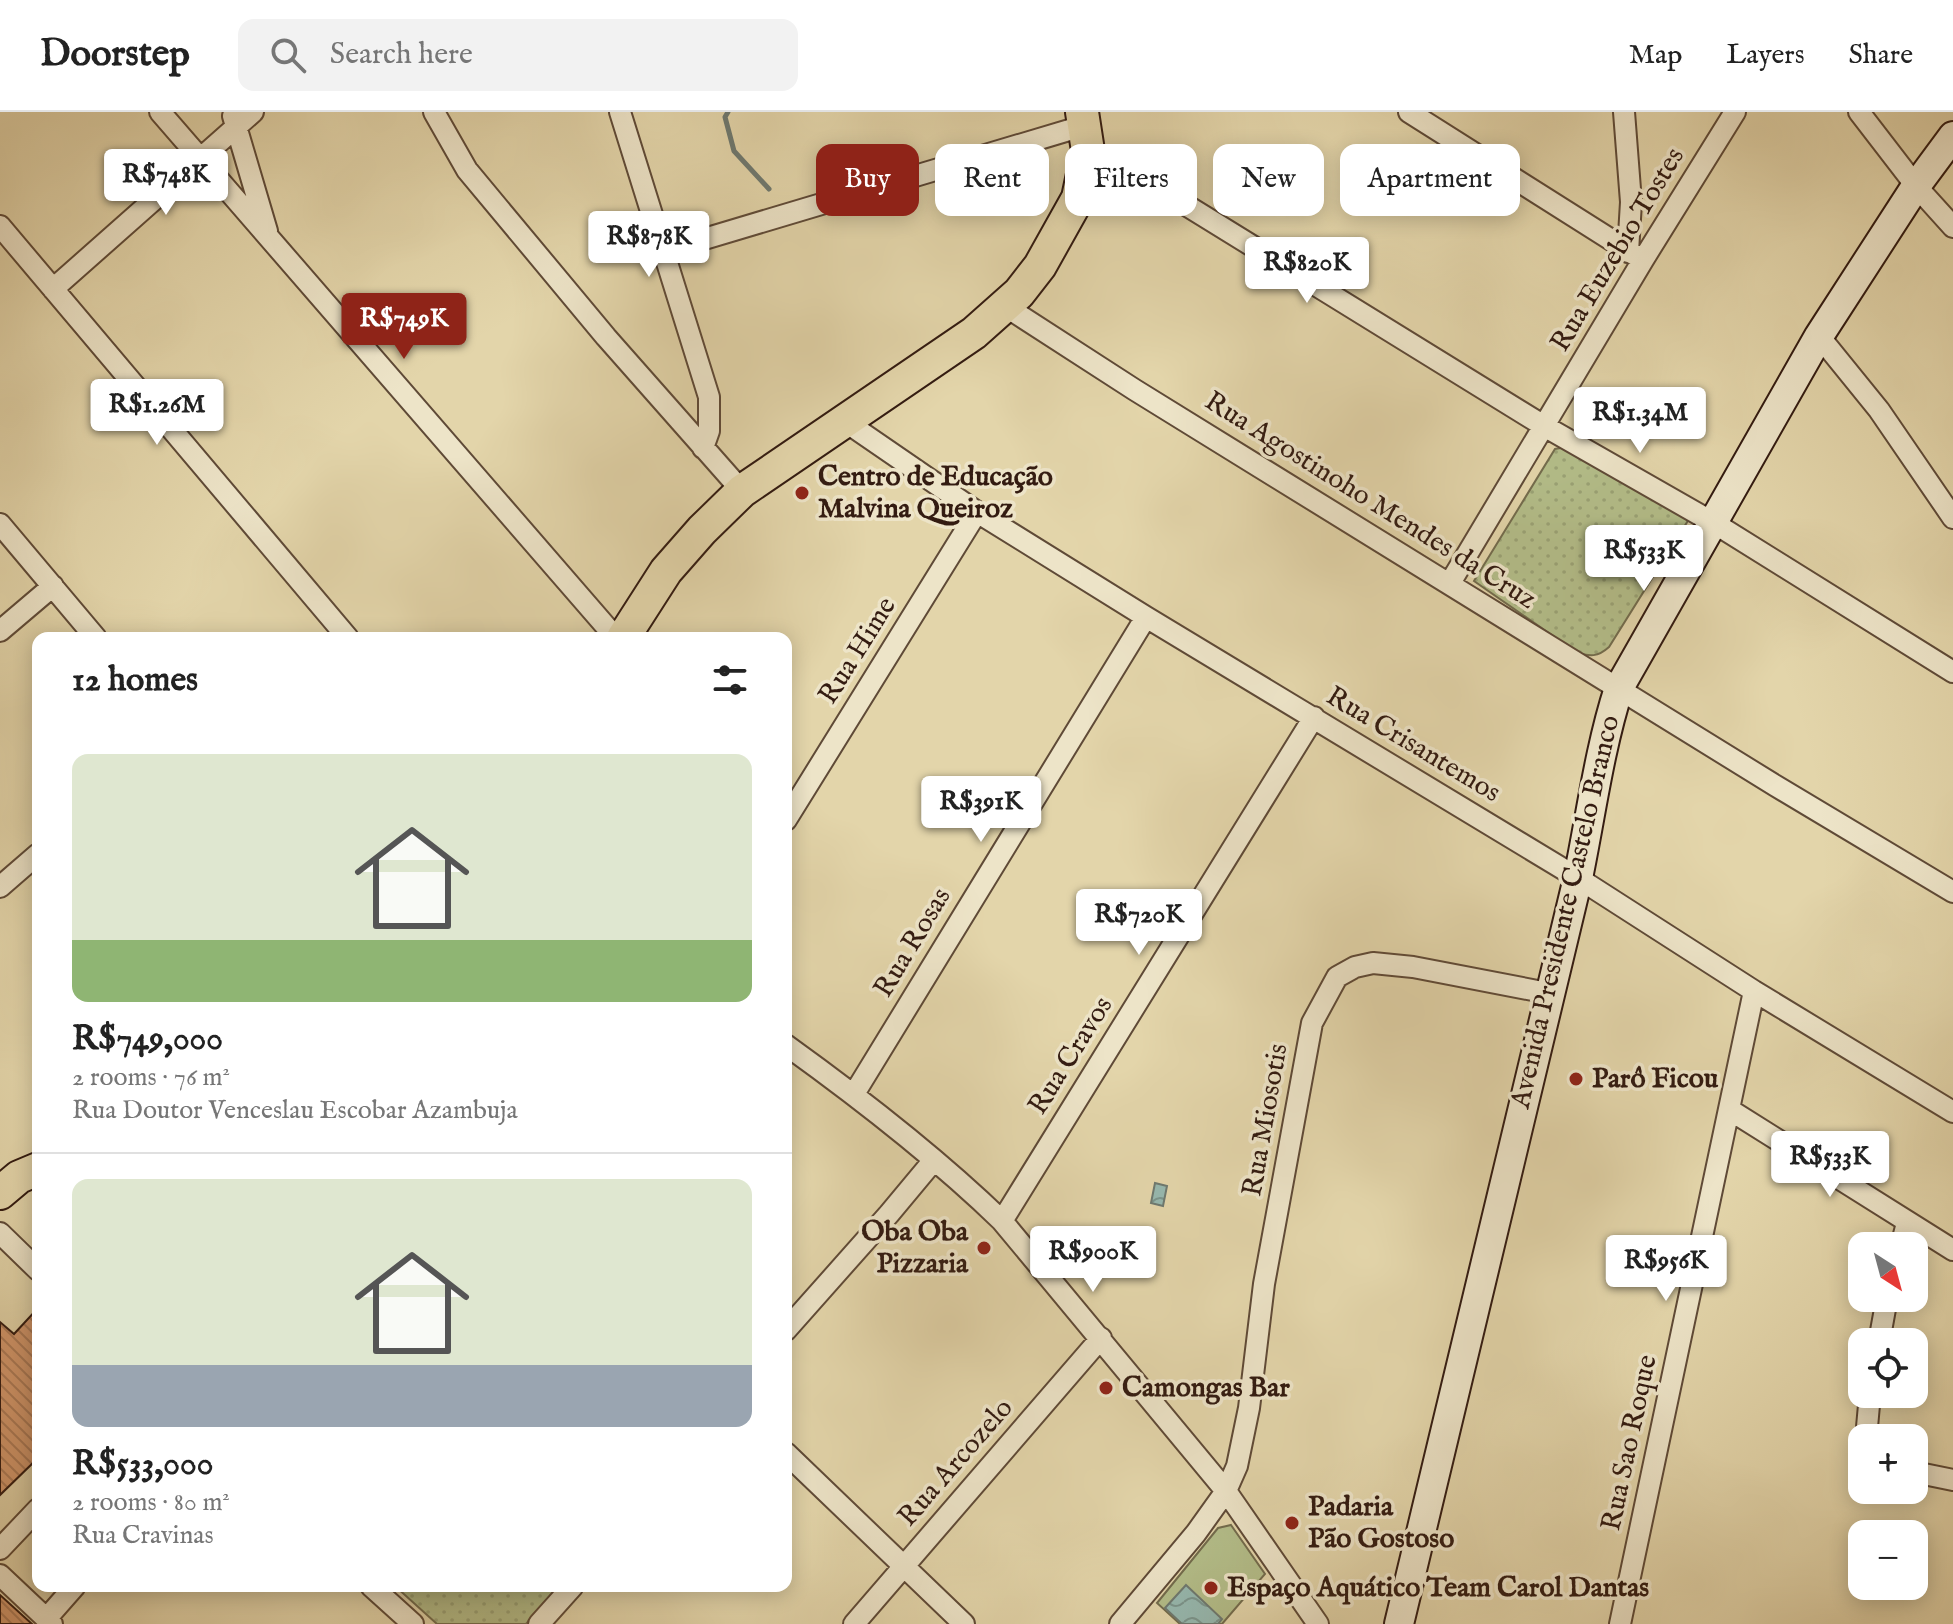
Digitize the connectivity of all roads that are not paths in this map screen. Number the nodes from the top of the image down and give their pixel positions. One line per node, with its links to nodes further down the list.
1 (160, 112): 11 (street)
2 (434, 112): 23 (street)
3 (620, 112): 16 (street)
4 (1409, 112): 17 (street)
5 (1624, 112): 17 (street)
6 (1735, 112): 17 (street, Rua Euzebio Tostes)
7 (1859, 112): 12 (street)
8 (240, 116): 11 (street); 15 (street)
9 (1085, 129): 16 (street); 19 (main road); 22 (street)
10 (1953, 136): 12 (street, Avenida Presidente Castelo Branco)
11 (199, 159): 15 (street); 18 (street)
12 (1916, 186): 14 (street); 20 (street, Avenida Presidente Castelo Branco)
13 (0, 226): 18 (street)
14 (1953, 227)
15 (268, 236): 35 (street)
16 (664, 251): 23 (street)
17 (1636, 256): 22 (street, Rua Euzebio Tostes)
18 (53, 289): 34 (street)
19 (1005, 306): 21 (main road); 29 (street, Rua Agostinoho Mendes da Cruz)
20 (1819, 336): 26 (street); 27 (street, Avenida Presidente Castelo Branco)
21 (846, 422): 24 (main road); 25 (street, Rua Crisantemos)
22 (1544, 426): 27 (street); 29 (street, Rua Euzebio Tostes)
23 (703, 448): 24 (street)
24 (742, 491): 36 (main road)
25 (977, 512): 31 (street, Rua Crisantemos); 40 (street, Rua Hime)
26 (1953, 518)
27 (1714, 523): 37 (street); 38 (street, Avenida Presidente Castelo Branco)
28 (0, 524): 30 (street)
29 (1450, 583): 38 (street, Rua Agostinoho Mendes da Cruz)
30 (53, 586): 32 (street); 33 (street)
31 (1146, 617): 39 (street, Rua Crisantemos); 48 (street, Rua Rosas)
32 (0, 631)
33 (91, 632)
34 (343, 632)
35 (611, 632)
36 (627, 632)
37 (1953, 672)
38 (1619, 688): 42 (street, Avenida Presidente Castelo Branco); 44 (street, Rua Agostinoho Mendes da Cruz)
39 (1314, 717): 42 (street, Rua Crisantemos); 54 (street, Rua Cravos)
40 (792, 810)
41 (32, 859): 43 (street)
42 (1578, 878): 45 (street, Rua Crisantemos); 46 (street, Avenida Presidente Castelo Branco)
43 (0, 887)
44 (1953, 892)
45 (1754, 991): 49 (street, Rua Sao Roque); 50 (street, Rua Crisantemos)
46 (1548, 993): 65 (street, Rua Miosotis); 80 (street, Avenida Presidente Castelo Branco)
47 (792, 1049): 48 (street)
48 (854, 1094): 51 (street)
49 (1730, 1110): 55 (street); 81 (street, Rua Sao Roque)
50 (1953, 1112)
51 (934, 1160): 54 (street); 60 (street)
52 (32, 1172): 53 (main road)
53 (0, 1193)
54 (1002, 1221): 61 (street)
55 (1907, 1223): 56 (street); 58 (street)
56 (1905, 1232)
57 (0, 1233): 59 (street)
58 (1953, 1250)
59 (32, 1264)
60 (792, 1323)
61 (1101, 1338): 65 (street); 68 (street, Rua Arcozelo)
62 (792, 1459): 68 (street)
63 (1928, 1475): 64 (street)
64 (1953, 1480)
65 (1226, 1491): 78 (street, Rua Miosotis); 79 (street)
66 (32, 1515): 67 (street)
67 (0, 1549)
68 (904, 1567): 76 (street, Rua Arcozelo); 77 (street)
69 (0, 1575): 73 (street)
70 (71, 1592): 73 (street)
71 (378, 1592): 74 (street)
72 (568, 1592): 75 (street)
73 (49, 1621)
74 (413, 1624)
75 (539, 1624)
76 (854, 1624)
77 (964, 1624)
78 (1120, 1624)
79 (1318, 1624)
80 (1399, 1624)
81 (1620, 1624)

